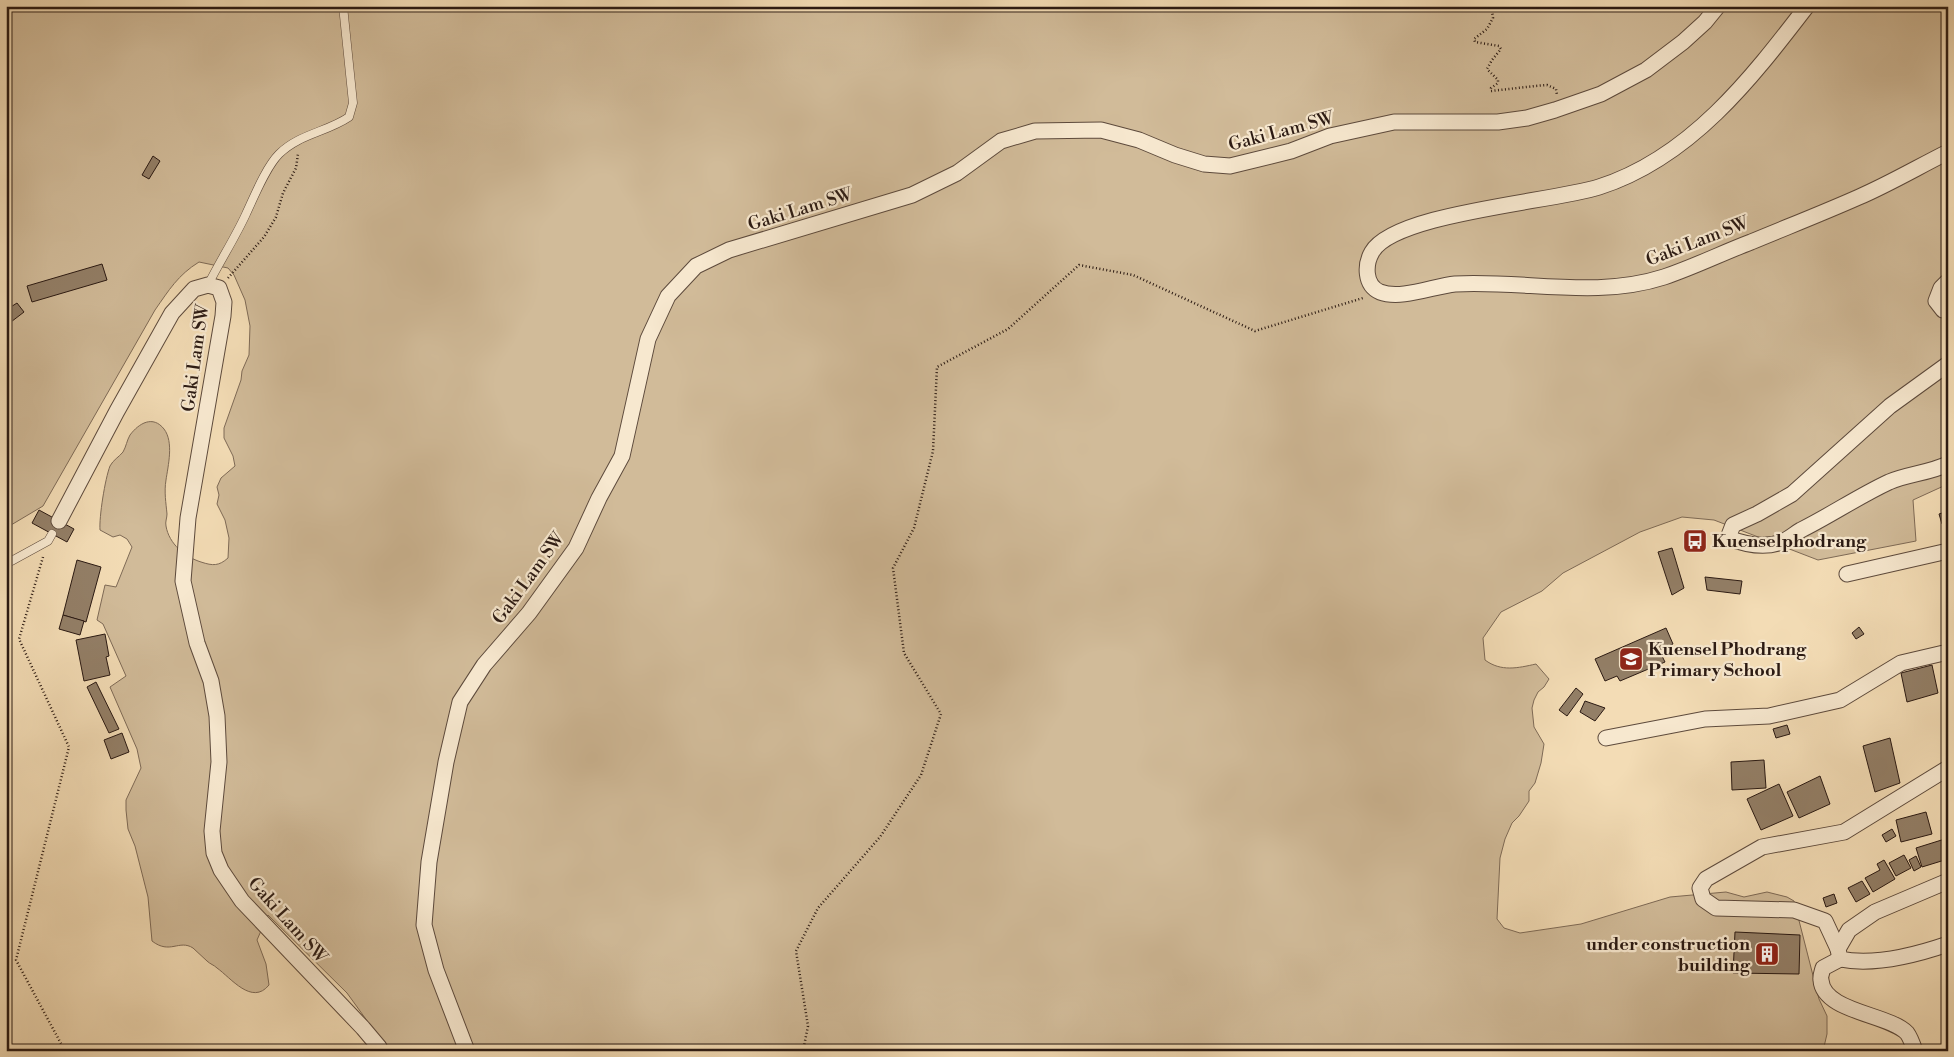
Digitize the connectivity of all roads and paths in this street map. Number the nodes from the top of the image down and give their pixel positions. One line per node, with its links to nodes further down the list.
1 (343, 6): 6 (lane)
2 (1464, 6): 5 (path)
3 (1718, 6): 5 (street, Gaki Lam SW)
4 (1807, 6): 10 (street)
5 (1557, 110): 26 (street, Gaki Lam SW)
6 (301, 138): 9 (lane); 9 (path)
7 (1948, 152): 10 (street, Gaki Lam SW)
8 (1948, 281): 11 (street)
9 (214, 286): 14 (street, Gaki Lam SW); 25 (street, Gaki Lam SW)
10 (1382, 293): 27 (path)
11 (1948, 309)
12 (1948, 364): 13 (street)
13 (1948, 464)
14 (53, 532): 16 (lane); 24 (path)
15 (1948, 551): 17 (street)
16 (6, 564)
17 (1847, 574)
18 (1948, 652): 19 (street)
19 (1606, 738)
20 (1948, 768): 23 (street)
21 (1948, 881): 23 (street)
22 (1948, 944): 23 (street)
23 (1839, 954): 28 (street)
24 (65, 1051)
25 (380, 1051)
26 (467, 1051)
27 (803, 1051)
28 (1915, 1051)

